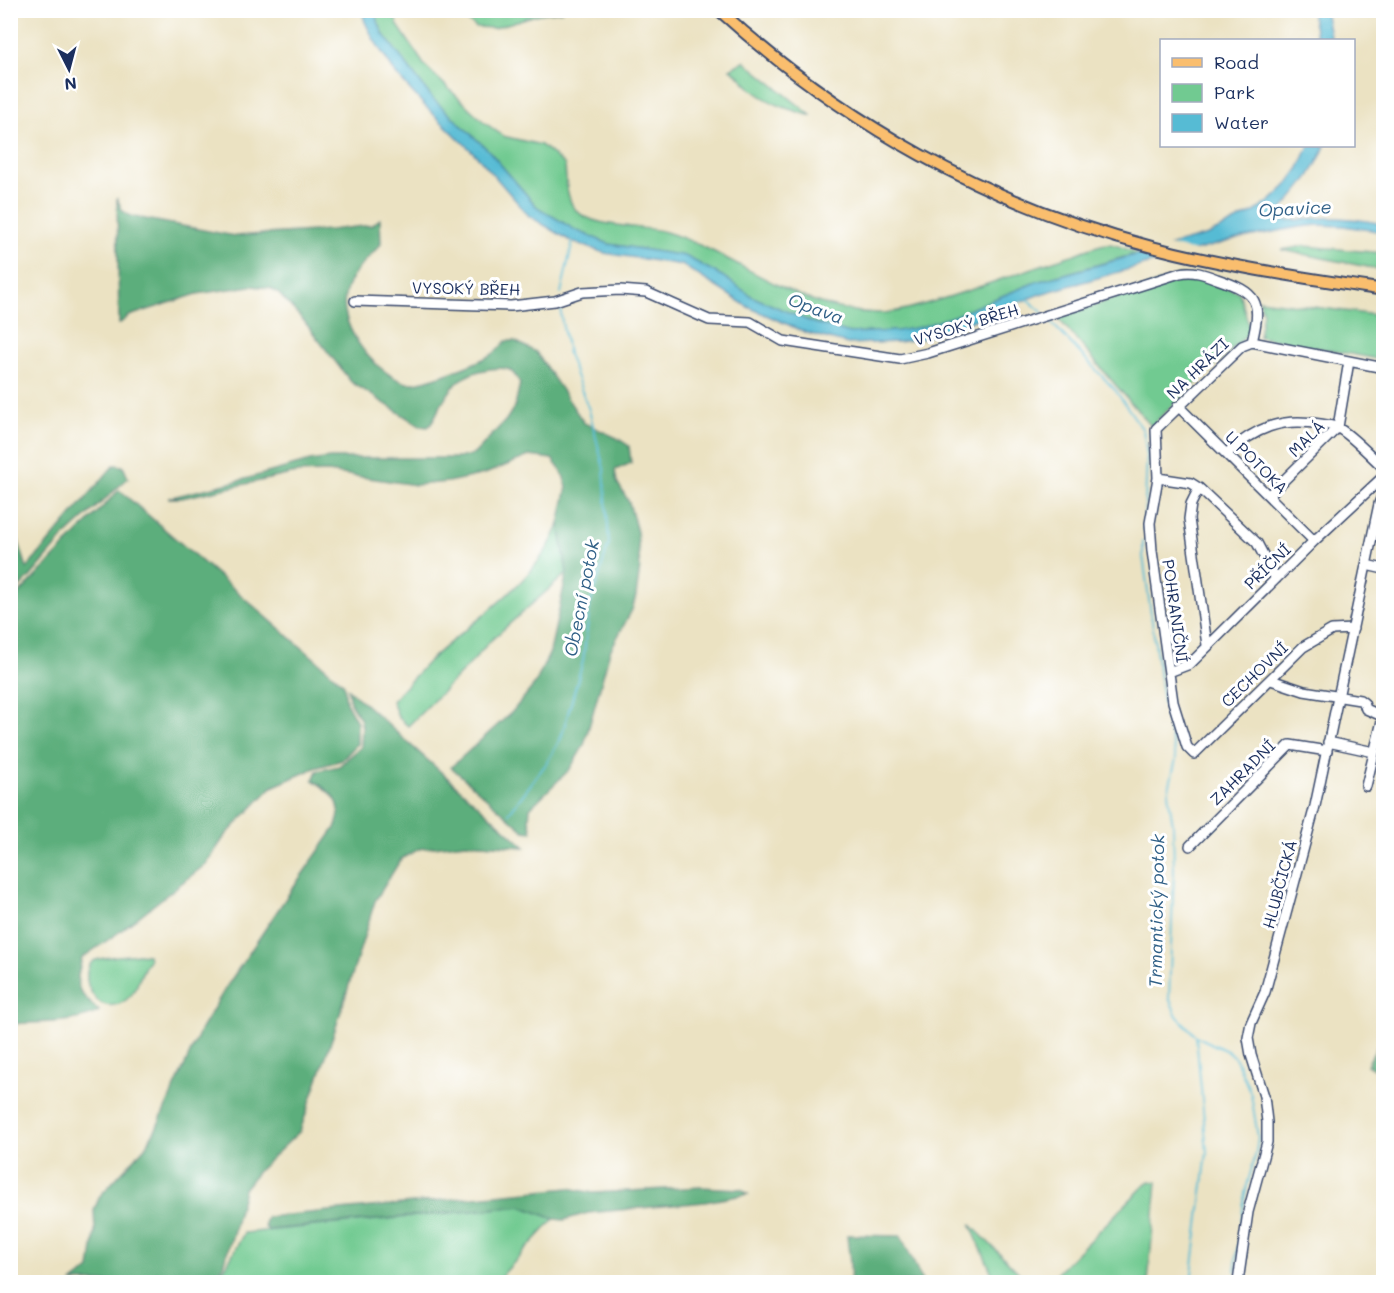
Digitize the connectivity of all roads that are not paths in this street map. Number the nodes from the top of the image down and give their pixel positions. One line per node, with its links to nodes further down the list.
1 (718, 10): 2 (main road)
2 (1383, 290)
3 (355, 301): 4 (street, VYSOKÝ BŘEH)
4 (1252, 342): 5 (street, NA HRÁZI); 7 (street, NA HRÁZI)
5 (1349, 361): 6 (street, NA HRÁZI); 8 (street)
6 (1383, 368)
7 (1179, 406): 9 (street, U POTOKA); 12 (street, NA HRÁZI)
8 (1338, 427): 9 (street); 10 (street); 16 (street, MALÁ)
9 (1227, 453): 16 (street, U POTOKA)
10 (1383, 468)
11 (1383, 476): 15 (street, PŘÍČNÍ)
12 (1158, 478): 13 (street); 24 (street, POHRANIČNÍ)
13 (1199, 488): 21 (street); 23 (street)
14 (1383, 491): 17 (street, HLUBČICKÁ)
15 (1364, 494): 17 (street); 18 (street, PŘÍČNÍ)
16 (1269, 495): 18 (street, U POTOKA)
17 (1379, 504): 19 (street, HLUBČICKÁ)
18 (1314, 541): 21 (street, PŘÍČNÍ)
19 (1366, 565): 20 (street); 22 (street, HLUBČICKÁ)
20 (1383, 569)
21 (1276, 579): 23 (street, PŘÍČNÍ)
22 (1353, 629): 25 (street, CECHOVNÍ); 26 (street, HLUBČICKÁ)
23 (1207, 645): 24 (street, PŘÍČNÍ)
24 (1169, 672): 29 (street, POHRANIČNÍ)
25 (1271, 680): 26 (street); 29 (street, CECHOVNÍ)
26 (1338, 697): 27 (street); 28 (street, HLUBČICKÁ)
27 (1383, 717): 30 (street)
28 (1327, 746): 30 (street); 32 (street, ZAHRADNÍ); 33 (street, HLUBČICKÁ)
29 (1187, 747)
30 (1374, 752): 31 (street)
31 (1366, 786)
32 (1190, 846)
33 (1238, 1282)

